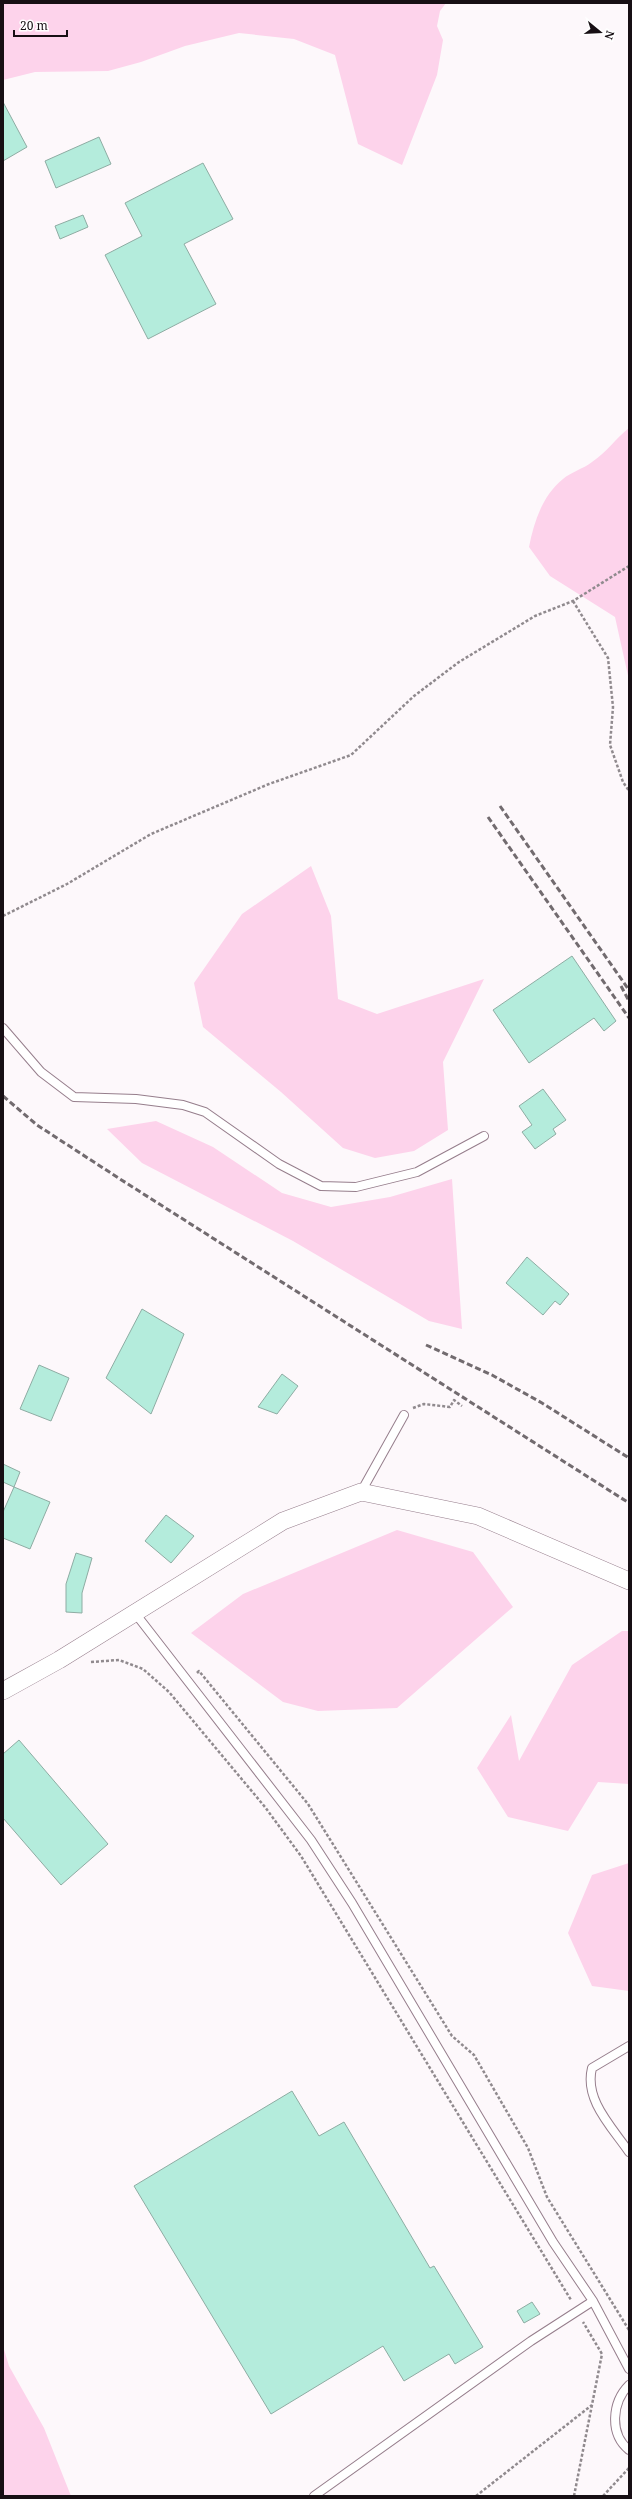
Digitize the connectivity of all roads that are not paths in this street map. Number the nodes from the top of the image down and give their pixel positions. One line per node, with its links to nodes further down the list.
1 (3, 1028): 2 (lane)
2 (484, 1136)
3 (404, 1416): 4 (lane)
4 (361, 1492): 5 (street); 6 (street)
5 (629, 1581)
6 (135, 1613): 7 (street); 10 (lane)
7 (3, 1691)
8 (629, 2046): 9 (lane)
9 (629, 2152)
10 (593, 2301): 11 (lane); 14 (lane)
11 (629, 2369)
12 (629, 2385): 13 (lane)
13 (629, 2450)
14 (314, 2496)

